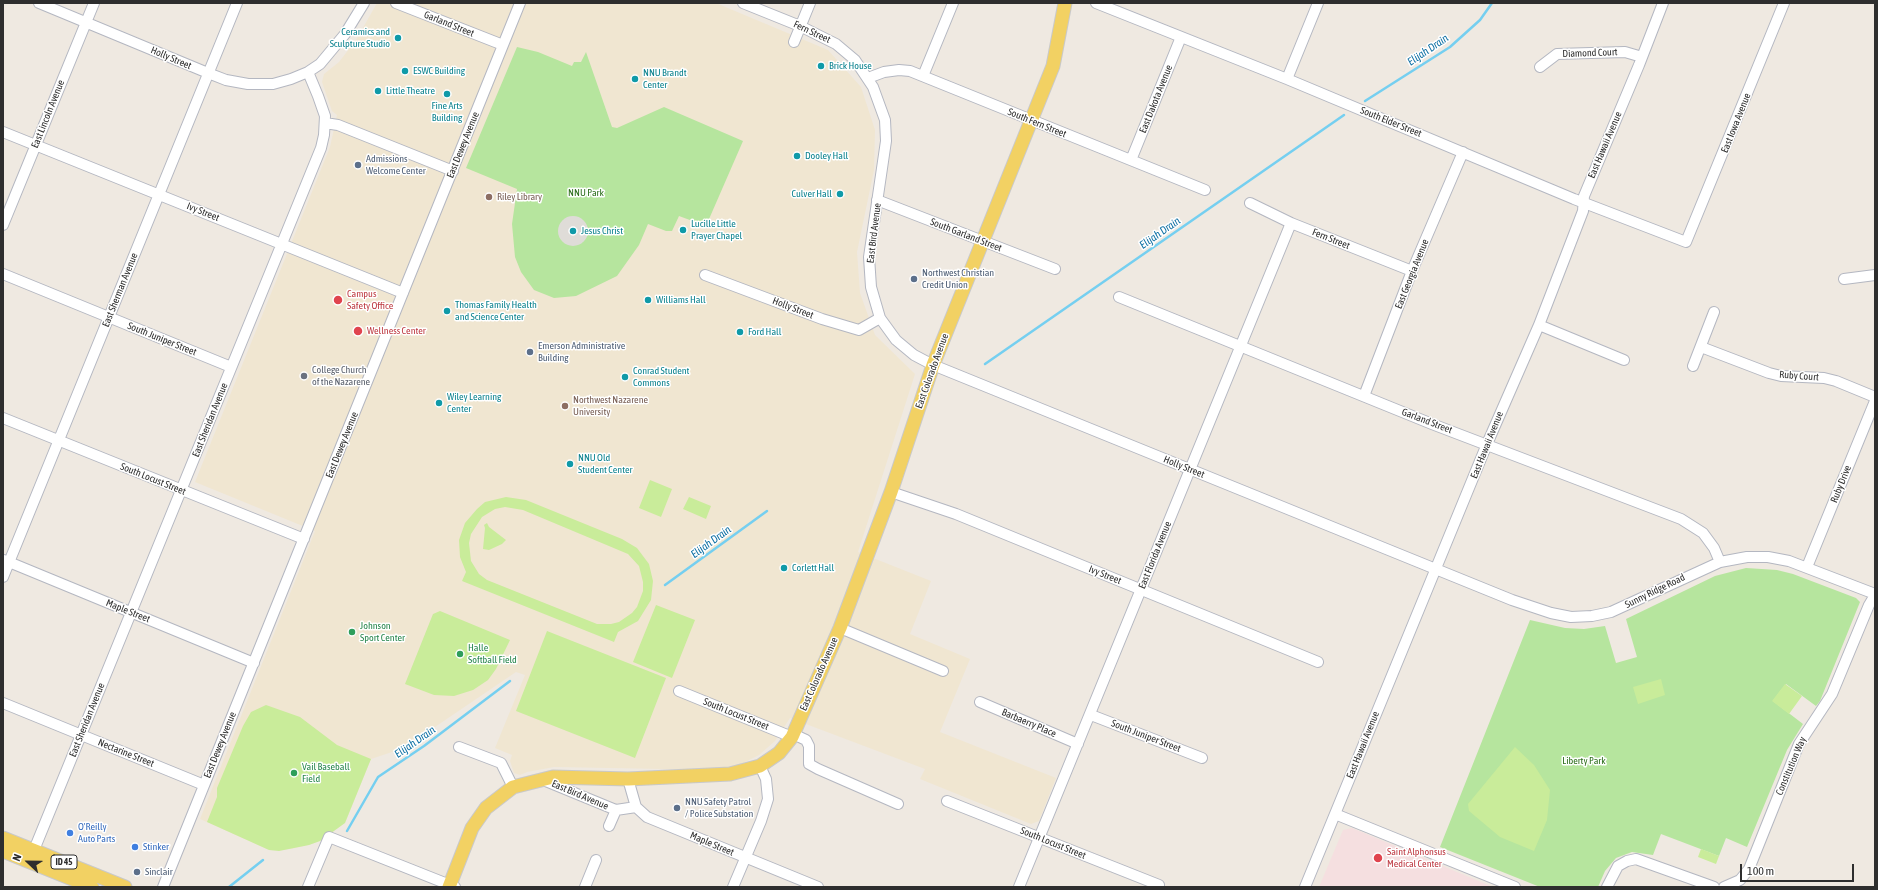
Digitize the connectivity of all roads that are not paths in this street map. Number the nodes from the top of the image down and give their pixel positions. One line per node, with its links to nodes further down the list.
1 (39, 3): 15 (street, Holly Street)
2 (94, 3): 15 (street, East Lincoln Avenue)
3 (237, 3): 23 (street, East Sherman Avenue)
4 (364, 3): 22 (street)
5 (396, 3): 19 (street, Garland Street)
6 (520, 3): 19 (street, East Dewey Avenue)
7 (743, 3): 16 (street, Fern Street)
8 (810, 3): 16 (street)
9 (953, 3): 24 (street)
10 (1065, 3): 27 (main road, East Colorado Avenue)
11 (1096, 3): 17 (street, South Elder Street)
12 (1318, 3): 26 (street)
13 (1663, 3): 20 (street, East Hawaii Avenue)
14 (1784, 3): 42 (street, East Iowa Avenue)
15 (86, 22): 23 (street, Holly Street); 30 (street, East Lincoln Avenue)
16 (800, 26): 18 (street); 25 (street, Fern Street)
17 (1182, 37): 26 (street, South Elder Street); 32 (street, East Dakota Avenue)
18 (794, 42)
19 (503, 45): 33 (street, East Dewey Avenue)
20 (1642, 57): 21 (street, Diamond Court); 37 (street, East Hawaii Avenue)
21 (1540, 67)
22 (308, 72): 23 (street, Holly Street); 28 (street, East Sheridan Avenue)
23 (208, 73): 35 (street, East Sherman Avenue)
24 (923, 76): 25 (street, South Fern Street); 27 (street, South Fern Street)
25 (868, 78): 36 (street, East Bird Avenue)
26 (1287, 79): 31 (street, South Elder Street)
27 (1032, 121): 32 (street, South Fern Street); 41 (main road, East Colorado Avenue)
28 (325, 123): 33 (street); 43 (street, East Sheridan Avenue)
29 (3, 132): 30 (street, Ivy Street)
30 (36, 145): 35 (street, Ivy Street); 40 (street, East Lincoln Avenue)
31 (1463, 152): 37 (street, South Elder Street); 45 (street, East Georgia Avenue)
32 (1131, 160): 34 (street, South Fern Street)
33 (453, 171): 50 (street, East Dewey Avenue)
34 (1205, 190)
35 (159, 194): 43 (street, Ivy Street); 53 (street, East Sherman Avenue)
36 (878, 200): 41 (street, South Garland Street); 54 (street, East Bird Avenue)
37 (1583, 202): 42 (street, South Elder Street); 55 (street, East Hawaii Avenue)
38 (1250, 203): 39 (street, Fern Street)
39 (1291, 223): 45 (street, Fern Street); 57 (street, East Florida Avenue)
40 (3, 225)
41 (983, 242): 44 (street, South Garland Street); 59 (main road, East Colorado Avenue)
42 (1686, 242)
43 (282, 244): 50 (street, Ivy Street); 61 (street, East Sheridan Avenue)
44 (1055, 269)
45 (1412, 271): 62 (street, East Georgia Avenue)
46 (3, 274): 53 (street, South Juniper Street)
47 (705, 275): 54 (street, Holly Street)
48 (1875, 275): 49 (street)
49 (1844, 279)
50 (403, 294): 71 (street, East Dewey Avenue)
51 (1120, 297): 57 (street, Garland Street)
52 (1714, 312): 56 (street)
53 (109, 317): 61 (street, South Juniper Street); 66 (street, East Sherman Avenue)
54 (880, 318): 59 (street, East Bird Avenue)
55 (1539, 325): 58 (street); 67 (street, East Hawaii Avenue)
56 (1700, 347): 60 (street); 63 (street, Ruby Court)
57 (1241, 348): 62 (street, Garland Street); 68 (street, East Florida Avenue)
58 (1624, 360)
59 (933, 365): 68 (street, Holly Street); 70 (main road, East Colorado Avenue)
60 (1693, 366)
61 (231, 368): 69 (street, East Sheridan Avenue)
62 (1364, 396): 67 (street, Garland Street)
63 (1875, 397)
64 (1875, 401): 74 (street, Ruby Drive)
65 (3, 418): 66 (street, South Locust Street)
66 (58, 440): 69 (street, South Locust Street); 72 (street, East Sherman Avenue)
67 (1487, 444): 73 (street, Garland Street); 75 (street, East Hawaii Avenue)
68 (1190, 469): 75 (street, Holly Street); 77 (street, East Florida Avenue)
69 (181, 490): 71 (street, South Locust Street); 79 (street, East Sheridan Avenue)
70 (891, 492): 77 (street, Ivy Street); 80 (main road, East Colorado Avenue)
71 (304, 540): 82 (street, East Dewey Avenue)
72 (6, 561): 76 (street, East Sherman Avenue); 79 (street, Maple Street)
73 (1720, 562): 74 (street, Sunny Ridge Road); 75 (street, Sunny Ridge Road)
74 (1807, 567): 78 (street, Sunny Ridge Road)
75 (1436, 570): 102 (street, East Hawaii Avenue)
76 (3, 576)
77 (1141, 589): 81 (street, Ivy Street); 87 (street, East Florida Avenue)
78 (1875, 595): 125 (street, Constitution Way)
79 (131, 612): 82 (street, Maple Street); 88 (street, East Sheridan Avenue)
80 (840, 628): 83 (street); 89 (main road, East Colorado Avenue)
81 (1318, 662)
82 (254, 663): 96 (street, East Dewey Avenue)
83 (943, 671)
84 (679, 691): 89 (street, South Locust Street)
85 (980, 702): 90 (street, Barbaerry Place)
86 (3, 703): 88 (street, Nectarine Street)
87 (1091, 715): 90 (street, East Florida Avenue); 92 (street, South Juniper Street)
88 (81, 735): 96 (street, Nectarine Street); 108 (street, East Sheridan Avenue)
89 (792, 735): 93 (main road); 99 (street, South Locust Street)
90 (1078, 744): 105 (street, East Florida Avenue)
91 (459, 747): 97 (street)
92 (1202, 758)
93 (760, 766): 94 (main road); 109 (street)
94 (628, 779): 95 (main road); 100 (street)
95 (544, 780): 97 (main road); 101 (street, East Bird Avenue)
96 (204, 785): 115 (street, East Dewey Avenue)
97 (513, 787): 112 (main road)
98 (948, 801): 105 (street, South Locust Street)
99 (898, 804)
100 (636, 807): 101 (street); 109 (street, Maple Street)
101 (616, 810): 103 (street)
102 (1335, 814): 121 (street, East Hawaii Avenue); 122 (street)
103 (610, 826)
104 (3, 838): 108 (main road, ID 45)
105 (1041, 838): 111 (street, South Locust Street); 120 (street, East Florida Avenue)
106 (3, 845): 108 (main road)
107 (3, 851): 108 (main road, ID 45)
108 (31, 854): 113 (main road, ID 45); 114 (main road, ID 45)
109 (745, 859): 118 (street); 119 (street, Maple Street)
110 (596, 860): 117 (street)
111 (1158, 885)
112 (451, 886): 116 (street)
113 (92, 887)
114 (125, 887)
115 (163, 887)
116 (308, 887)
117 (585, 887)
118 (733, 887)
119 (818, 887)
120 (1019, 887)
121 (1305, 887)
122 (1515, 887)
123 (1608, 887): 124 (street)
124 (1714, 887)
125 (1724, 887)

